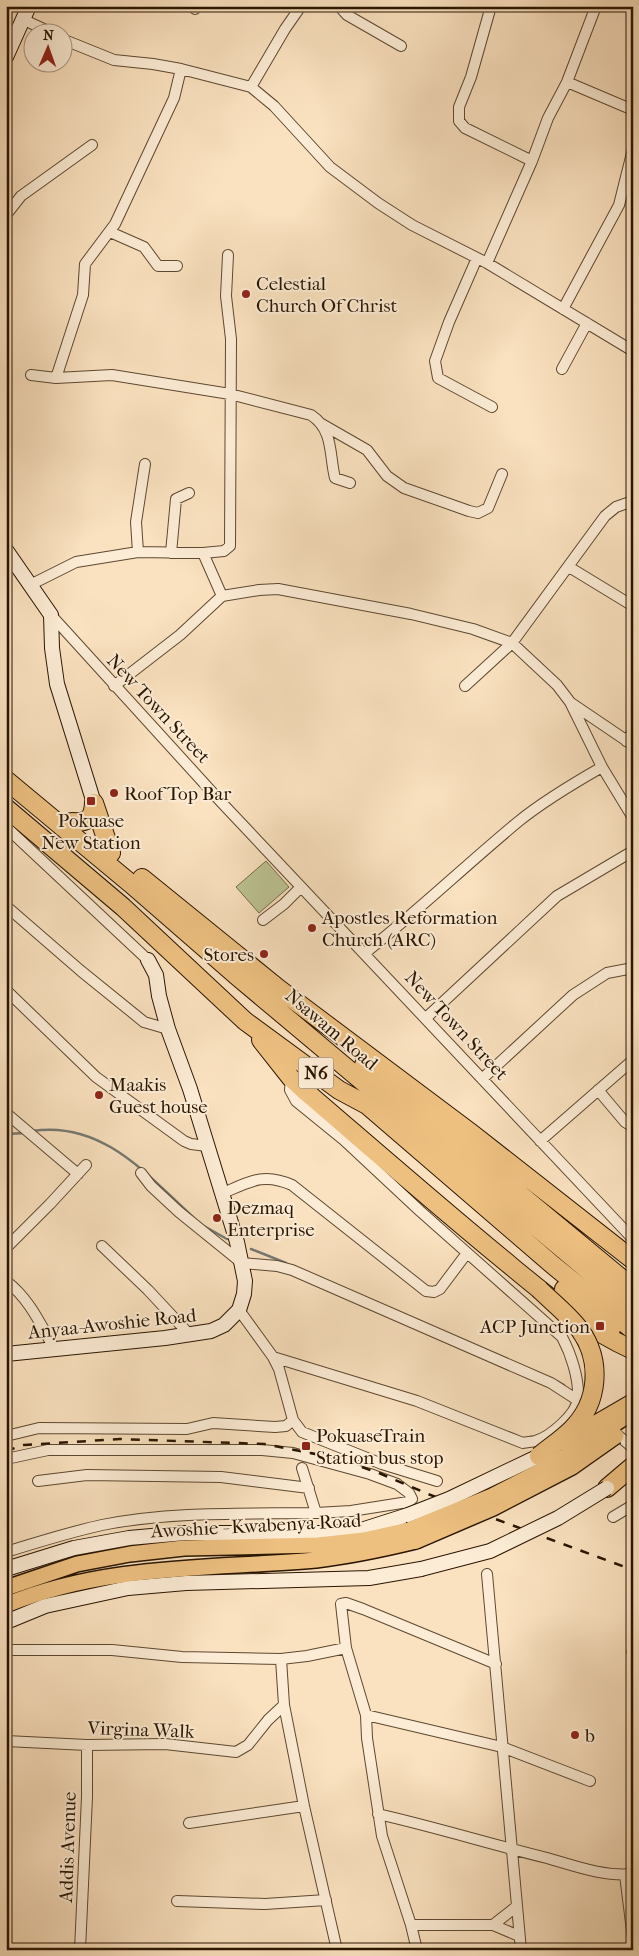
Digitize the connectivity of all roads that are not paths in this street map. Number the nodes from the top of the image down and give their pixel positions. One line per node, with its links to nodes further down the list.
1 (29, 6): 6 (street)
2 (301, 6): 13 (street)
3 (339, 6): 9 (street)
4 (491, 6): 17 (street)
5 (596, 6): 12 (street)
6 (22, 19): 7 (street); 10 (street)
7 (28, 22)
8 (72, 43): 11 (street)
9 (401, 46)
10 (6, 56)
11 (181, 69): 13 (street); 19 (street)
12 (567, 82): 14 (street); 17 (street)
13 (251, 86): 21 (street)
14 (633, 110)
15 (92, 145): 18 (street)
16 (633, 149): 23 (street)
17 (532, 161): 21 (street)
18 (6, 215)
19 (110, 232): 22 (street); 28 (street)
20 (228, 255): 29 (street)
21 (482, 261): 23 (street); 30 (street)
22 (177, 266)
23 (562, 308): 24 (street)
24 (586, 323): 25 (street); 26 (street)
25 (633, 351)
26 (562, 369)
27 (31, 375): 28 (street)
28 (56, 378): 29 (street)
29 (230, 394): 31 (street); 39 (street)
30 (492, 407)
31 (320, 423): 33 (street); 34 (street)
32 (145, 464): 37 (street)
33 (502, 474)
34 (350, 483)
35 (189, 492): 38 (street)
36 (633, 501): 41 (street)
37 (138, 552): 38 (street); 42 (street)
38 (171, 553): 39 (street)
39 (204, 553): 43 (street)
40 (9, 557): 42 (street)
41 (569, 567): 44 (street); 46 (street)
42 (30, 586): 45 (street)
43 (222, 596): 46 (street); 47 (street)
44 (633, 606)
45 (51, 615): 47 (street, New Town Street); 55 (street)
46 (512, 643): 48 (street); 49 (street)
47 (114, 686): 61 (street, New Town Street)
48 (465, 686)
49 (570, 702): 51 (street); 52 (street)
50 (633, 732): 51 (street)
51 (630, 743)
52 (602, 766): 56 (street); 64 (street)
53 (6, 767): 58 (highway)
54 (6, 780): 94 (highway, Nsawam Road / N6)
55 (94, 804): 58 (highway); 60 (highway)
56 (633, 818)
57 (9, 819): 65 (street); 70 (highway, Nsawam Road / N6)
58 (72, 822): 60 (highway)
59 (633, 850): 69 (street)
60 (111, 853): 67 (highway)
61 (301, 887): 63 (street); 64 (street, New Town Street)
62 (6, 906): 71 (street)
63 (263, 920)
64 (365, 953): 69 (street, New Town Street)
65 (148, 960): 71 (street)
66 (633, 968): 74 (street)
67 (279, 989): 89 (highway); 92 (highway)
68 (6, 990): 80 (street)
69 (426, 1018): 74 (street, New Town Street)
70 (245, 1021): 73 (highway); 75 (highway, Nsawam Road / N6)
71 (168, 1029): 80 (street)
72 (633, 1060): 76 (street)
73 (291, 1078): 88 (street); 93 (highway)
74 (482, 1079): 79 (street, New Town Street)
75 (339, 1090): 96 (highway, Nsawam Road / N6); 98 (highway)
76 (598, 1090): 78 (street); 79 (street)
77 (6, 1114): 83 (street)
78 (633, 1127)
79 (540, 1141): 85 (street, New Town Street)
80 (207, 1146): 84 (street)
81 (86, 1165): 83 (street)
82 (141, 1173): 90 (street)
83 (78, 1174): 87 (street)
84 (221, 1194): 88 (street); 90 (street)
85 (633, 1239)
86 (102, 1246): 97 (street)
87 (6, 1248)
88 (467, 1253): 102 (street)
89 (632, 1260)
90 (242, 1263): 95 (street); 102 (street)
91 (6, 1281): 99 (street)
92 (633, 1288)
93 (539, 1289): 98 (highway, bridge); 109 (highway, bridge)
94 (633, 1308)
95 (239, 1310): 97 (street, Anyaa-Awoshie Road); 101 (street)
96 (633, 1330)
97 (190, 1335): 99 (street, Anyaa-Awoshie Road)
98 (633, 1349)
99 (55, 1350): 100 (street, Anyaa-Awoshie Road)
100 (6, 1354)
101 (274, 1357): 102 (street); 105 (street)
102 (578, 1399): 108 (street)
103 (633, 1403): 109 (highway, bridge)
104 (633, 1412): 123 (main road, Awoshie - Kwabenya Road, bridge)
105 (293, 1420): 107 (street); 111 (street)
106 (633, 1424): 123 (main road, Awoshie - Kwabenya Road, bridge)
107 (6, 1436)
108 (633, 1448)
109 (539, 1456): 123 (street, bridge)
110 (6, 1459): 114 (street)
111 (382, 1464): 114 (street); 117 (street)
112 (633, 1466): 119 (highway)
113 (302, 1468): 118 (street)
114 (378, 1477): 121 (street)
115 (633, 1477): 119 (highway)
116 (38, 1481): 118 (street)
117 (437, 1481)
118 (309, 1488): 121 (street)
119 (607, 1488): 129 (street, bridge)
120 (633, 1505): 122 (street)
121 (316, 1513): 124 (street)
122 (613, 1517)
123 (411, 1529): 125 (street); 127 (main road, Awoshie - Kwabenya Road); 128 (main road, Awoshie - Kwabenya Road)
124 (6, 1552)
125 (6, 1569)
126 (487, 1574): 133 (street)
127 (6, 1588)
128 (6, 1605)
129 (6, 1622)
130 (346, 1648): 132 (street); 133 (street); 135 (street)
131 (6, 1650): 132 (street)
132 (281, 1659): 134 (street)
133 (496, 1664): 138 (street)
134 (284, 1705): 137 (street, Virgina Walk); 140 (street)
135 (366, 1716): 138 (street); 141 (street)
136 (6, 1741): 137 (street, Virgina Walk)
137 (87, 1745): 152 (street, Addis Avenue)
138 (502, 1747): 139 (street); 143 (street)
139 (590, 1781)
140 (304, 1806): 142 (street); 145 (street)
141 (378, 1814): 143 (street); 148 (street)
142 (189, 1823)
143 (513, 1849): 144 (street); 147 (street)
144 (629, 1874): 151 (street)
145 (326, 1900): 146 (street); 153 (street)
146 (177, 1901)
147 (517, 1906): 149 (street); 150 (street)
148 (411, 1925): 149 (street); 154 (street)
149 (493, 1925): 150 (street)
150 (519, 1936): 155 (street)
151 (633, 1939)
152 (80, 1950)
153 (337, 1950)
154 (417, 1950)
155 (521, 1950)

